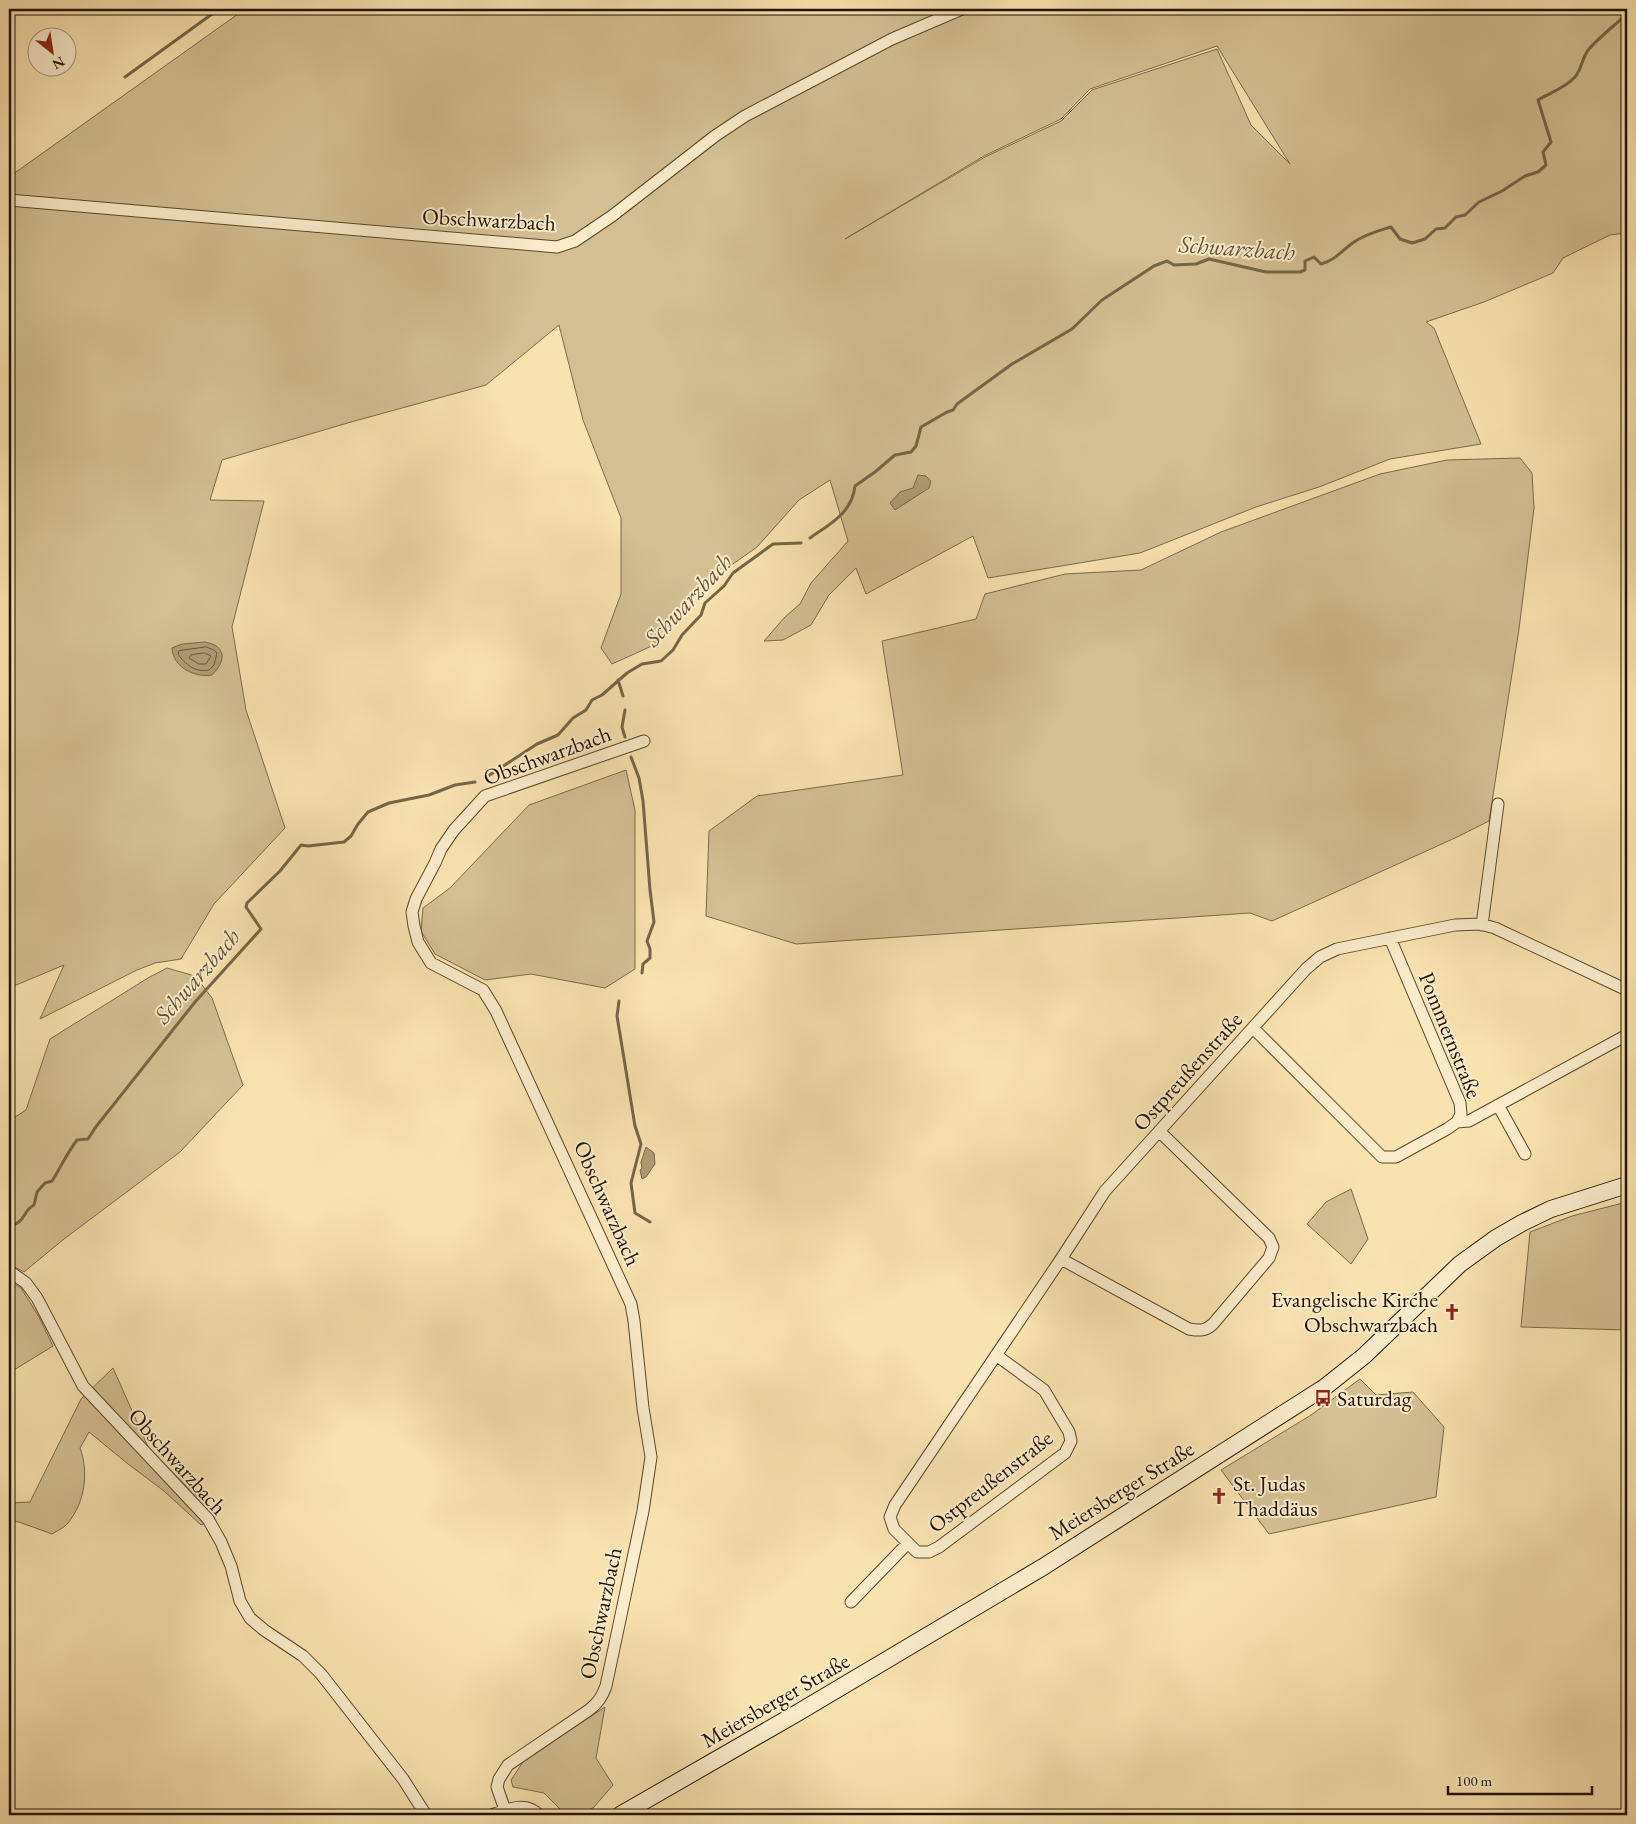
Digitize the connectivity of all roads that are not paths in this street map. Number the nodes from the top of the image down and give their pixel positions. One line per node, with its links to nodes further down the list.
1 (962, 9): 2 (street, Obschwarzbach)
2 (9, 200)
3 (644, 741): 20 (street, Obschwarzbach)
4 (1498, 804): 5 (street)
5 (1482, 925): 6 (street, Ostpreußenstraße); 7 (street, Ostpreußenstraße)
6 (1390, 938): 8 (street, Ostpreußenstraße); 11 (street, Pommernstraße)
7 (1627, 990)
8 (1253, 1028): 11 (street, Pommernstraße); 12 (street, Ostpreußenstraße)
9 (1627, 1035): 10 (street)
10 (1498, 1106): 11 (street); 13 (street)
11 (1456, 1122)
12 (1159, 1132): 15 (street, Ostpreußenstraße); 15 (street)
13 (1525, 1154)
14 (1627, 1185): 24 (main road, Meiersberger Straße)
15 (1061, 1259): 17 (street, Ostpreußenstraße)
16 (9, 1271): 21 (street, Obschwarzbach)
17 (996, 1355): 18 (street, Ostpreußenstraße); 18 (street, Ostpreußenstraße)
18 (908, 1543): 19 (street, Ostpreußenstraße)
19 (851, 1602)
20 (505, 1810): 22 (street); 23 (street)
21 (426, 1815)
22 (492, 1815)
23 (540, 1815)
24 (620, 1815)

